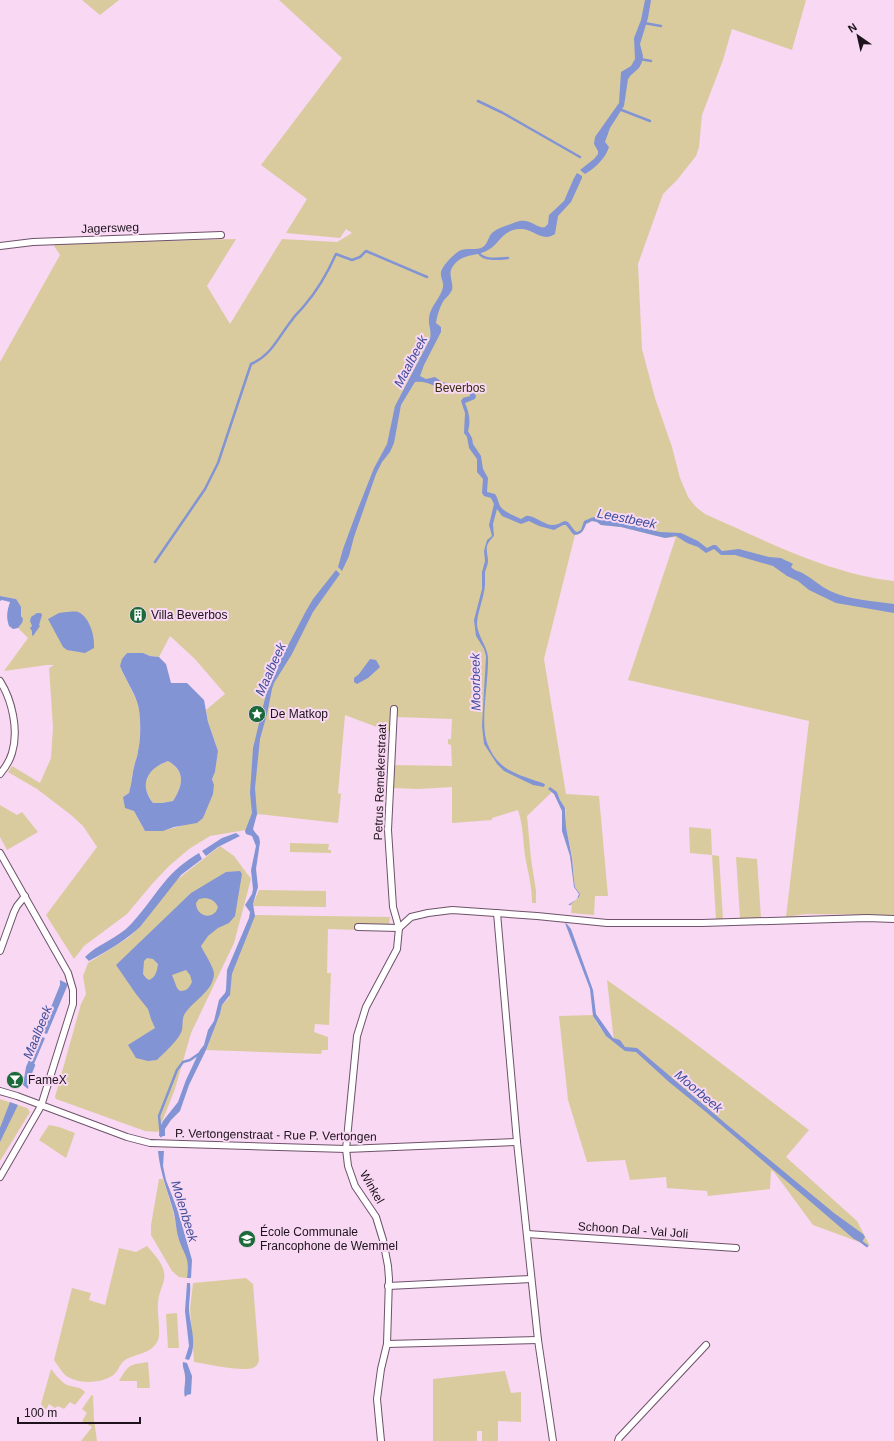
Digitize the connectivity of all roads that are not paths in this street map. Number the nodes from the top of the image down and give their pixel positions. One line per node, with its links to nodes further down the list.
1 (220, 235): 2 (street, Jagersweg)
2 (0, 246)
3 (0, 680): 5 (street)
4 (394, 709): 11 (street, Petrus Remekerstraat)
5 (0, 774)
6 (0, 853): 7 (street)
7 (25, 896): 12 (street); 14 (street)
8 (497, 913): 9 (street); 11 (street); 15 (street)
9 (894, 919)
10 (358, 927): 11 (street)
11 (399, 928): 16 (street, Winkel)
12 (0, 952)
13 (0, 1091): 14 (street, P. Vertongenstraat - Rue P. Vertongen)
14 (42, 1106): 16 (street, P. Vertongenstraat - Rue P. Vertongen); 17 (street)
15 (517, 1142): 16 (street, P. Vertongenstraat - Rue P. Vertongen); 18 (street)
16 (346, 1149): 21 (street, Winkel)
17 (0, 1177)
18 (527, 1234): 19 (street, Schoon Dal - Val Joli); 20 (street)
19 (736, 1248)
20 (531, 1279): 21 (street); 22 (street)
21 (388, 1286): 23 (street, Winkel)
22 (538, 1340): 23 (street); 26 (street)
23 (387, 1344): 25 (street, Winkel)
24 (706, 1345): 27 (street)
25 (381, 1441)
26 (553, 1441)
27 (618, 1441)

